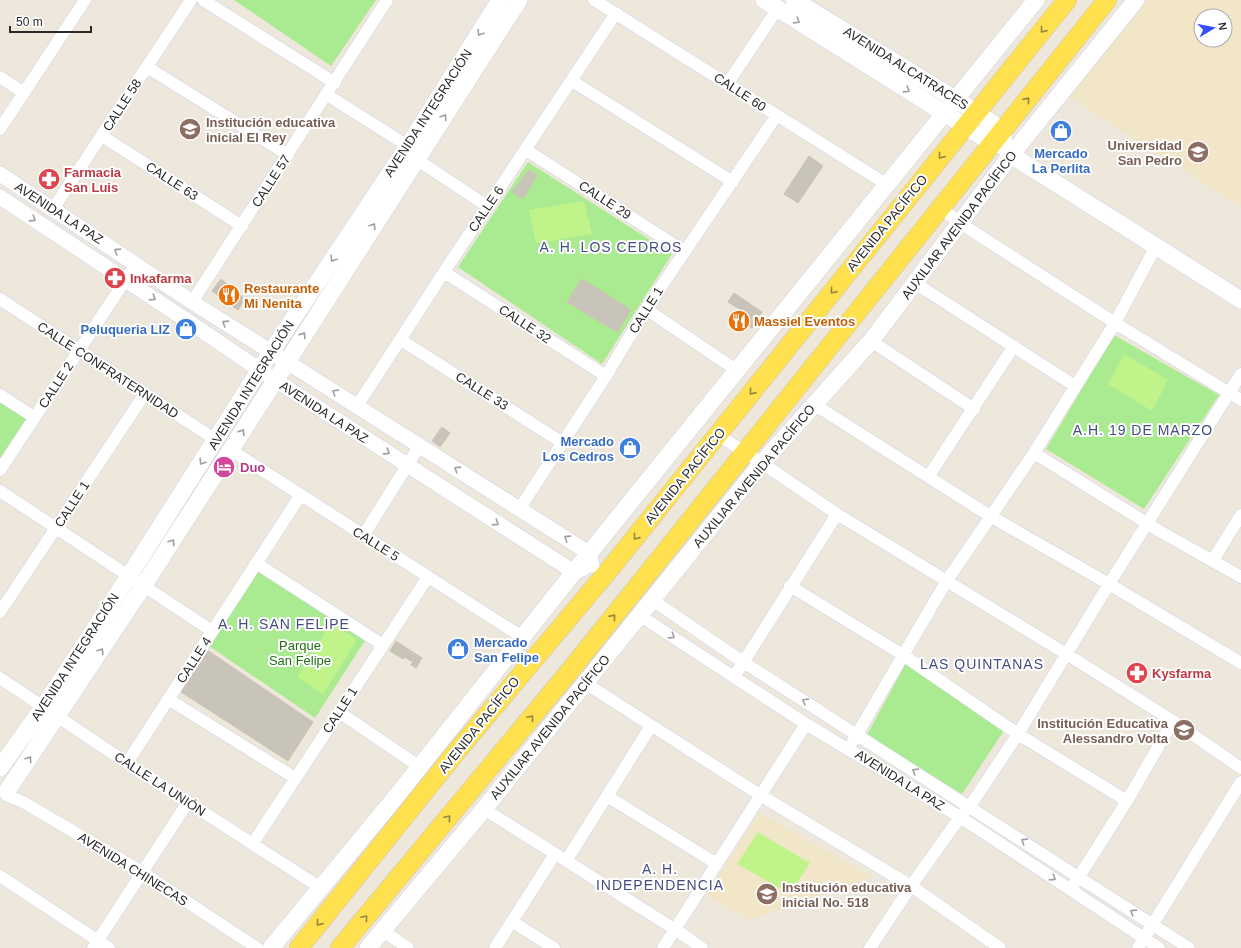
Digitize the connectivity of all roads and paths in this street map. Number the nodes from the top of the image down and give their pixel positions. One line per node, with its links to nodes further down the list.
1 (85, 0): 20 (street)
2 (203, 0): 18 (street)
3 (387, 0): 18 (street, CALLE 57)
4 (500, 0): 30 (main road, AVENIDA INTEGRACIÓN, one-way to 30)
5 (519, 0): 30 (main road, one-way to 5)
6 (594, 0): 14 (street, CALLE 60)
7 (794, 0): 22 (main road, AVENIDA ALCATRACES)
8 (1036, 0): 22 (main road)
9 (1067, 0): 25 (main road, AVENIDA PACÍFICO, one-way to 25)
10 (1107, 0): 28 (main road, one-way to 10)
11 (1136, 0): 28 (main road, AUXILIAR AVENIDA PACÍFICO)
12 (186, 2): 15 (street, CALLE 58)
13 (771, 4): 19 (street); 23 (main road, one-way to 23)
14 (616, 13): 17 (street, CALLE 6); 19 (street, CALLE 60)
15 (147, 67): 27 (street, CALLE 58); 31 (street)
16 (0, 77): 20 (street)
17 (572, 81): 29 (street, CALLE 6); 33 (street)
18 (335, 83): 21 (street, CALLE 57)
19 (728, 83): 24 (street, CALLE 60)
20 (24, 93): 26 (street)
21 (327, 95): 30 (street); 31 (street, CALLE 57)
22 (956, 99): 23 (main road); 25 (main road, AVENIDA ALCATRACES)
23 (944, 113): 25 (main road); 34 (main road)
24 (777, 115): 33 (street, CALLE 1); 34 (street, CALLE 60)
25 (971, 119): 28 (main road); 72 (main road, AVENIDA PACÍFICO, one-way to 72)
26 (0, 129)
27 (102, 136): 38 (street, CALLE 58); 40 (street, CALLE 63)
28 (1002, 143): 37 (main road); 39 (main road, AUXILIAR AVENIDA PACÍFICO); 41 (main road)
29 (526, 150): 36 (street, CALLE 6); 42 (street, CALLE 29)
30 (412, 152): 36 (street); 55 (main road, AVENIDA INTEGRACIÓN, one-way to 55); 57 (main road, one-way to 30)
31 (288, 155): 40 (street, CALLE 57)
32 (0, 174): 38 (street, AVENIDA LA PAZ)
33 (733, 182): 42 (street, CALLE 1)
34 (886, 184): 59 (main road)
35 (0, 198): 45 (street, AVENIDA LA PAZ, one-way to 45)
36 (487, 206): 44 (street, CALLE 6)
37 (940, 207): 39 (street); 77 (main road)
38 (53, 209): 43 (street, AVENIDA LA PAZ, one-way to 38)
39 (960, 223): 46 (main road, AUXILIAR AVENIDA PACÍFICO); 51 (street)
40 (242, 226): 49 (street, CALLE 57)
41 (1156, 246): 48 (main road); 51 (street)
42 (684, 251): 50 (street, CALLE 1)
43 (136, 264): 45 (street, CALLE 2); 49 (street, AVENIDA LA PAZ)
44 (444, 272): 52 (street, CALLE 6); 61 (street, CALLE 32)
45 (126, 280): 56 (street, CALLE 2); 58 (street, AVENIDA LA PAZ, one-way to 58)
46 (915, 283): 53 (main road, AUXILIAR AVENIDA PACÍFICO); 54 (street)
47 (0, 299): 56 (street, CALLE CONFRATERNIDAD)
48 (1241, 300)
49 (192, 302): 55 (street, AVENIDA LA PAZ, one-way to 49)
50 (646, 309): 59 (street); 61 (street, CALLE 1)
51 (1115, 323): 63 (street); 64 (street)
52 (401, 340): 69 (street, CALLE 6); 74 (street, CALLE 33)
53 (871, 341): 68 (main road, AUXILIAR AVENIDA PACÍFICO); 70 (street)
54 (1014, 346): 63 (street); 70 (street)
55 (265, 348): 57 (street, AVENIDA LA PAZ); 58 (main road, AVENIDA INTEGRACIÓN)
56 (78, 351): 66 (street, CALLE CONFRATERNIDAD); 71 (street, CALLE 2)
57 (286, 361): 62 (main road); 69 (street, AVENIDA LA PAZ, one-way to 57)
58 (260, 370): 62 (street, AVENIDA LA PAZ); 73 (main road, AVENIDA INTEGRACIÓN)
59 (736, 370): 94 (main road)
60 (1241, 374): 64 (street)
61 (606, 376): 74 (street, CALLE 1)
62 (275, 380): 76 (main road, one-way to 62); 80 (street, AVENIDA LA PAZ, one-way to 80)
63 (1075, 386): 78 (street)
64 (1229, 394): 67 (street); 89 (street)
65 (0, 395): 71 (street)
66 (144, 395): 73 (street, CALLE CONFRATERNIDAD); 90 (street, CALLE 1)
67 (1241, 400)
68 (815, 405): 79 (main road, AUXILIAR AVENIDA PACÍFICO); 82 (street)
69 (358, 406): 75 (street, AVENIDA LA PAZ)
70 (974, 408): 82 (street)
71 (34, 418): 81 (street, CALLE 2)
72 (718, 435): 77 (street); 94 (main road, AVENIDA PACÍFICO, one-way to 94)
73 (216, 440): 96 (main road, AVENIDA INTEGRACIÓN, one-way to 96)
74 (563, 443): 85 (street, CALLE 1)
75 (420, 445): 80 (street); 85 (street, AVENIDA LA PAZ, one-way to 75)
76 (231, 450): 84 (street, CALLE 5); 101 (main road, one-way to 76)
77 (745, 452): 79 (street); 160 (main road, one-way to 77)
78 (1034, 453): 88 (street); 89 (street)
79 (762, 462): 86 (street); 103 (main road, AUXILIAR AVENIDA PACÍFICO)
80 (408, 466): 91 (street); 95 (street, AVENIDA LA PAZ, one-way to 95)
81 (0, 470)
82 (928, 477): 88 (street)
83 (0, 491): 90 (street)
84 (300, 496): 91 (street, CALLE 5); 93 (street, CALLE 4)
85 (520, 508): 94 (street, AVENIDA LA PAZ, one-way to 85)
86 (837, 514): 99 (street); 102 (street)
87 (1241, 514): 92 (street)
88 (990, 516): 99 (street); 100 (street)
89 (1149, 523): 92 (street); 100 (street)
90 (56, 528): 96 (street); 104 (street, CALLE 1)
91 (363, 536): 97 (street, CALLE 5)
92 (1213, 560): 98 (street)
93 (256, 563): 106 (street, CALLE 4); 108 (street)
94 (597, 563): 95 (main road); 159 (main road, AVENIDA PACÍFICO, one-way to 159)
95 (574, 572): 107 (main road)
96 (129, 576): 101 (street); 117 (main road, AVENIDA INTEGRACIÓN)
97 (428, 577): 107 (street, CALLE 5); 108 (street, CALLE 1)
98 (1241, 577)
99 (946, 582): 109 (street); 110 (street)
100 (1109, 584): 109 (street); 112 (street)
101 (144, 585): 106 (street); 119 (main road, one-way to 101)
102 (790, 586): 110 (street); 111 (street)
103 (651, 599): 105 (main road, AUXILIAR AVENIDA PACÍFICO); 111 (street)
104 (0, 612)
105 (639, 615): 113 (street, AVENIDA LA PAZ, one-way to 113); 115 (main road, AUXILIAR AVENIDA PACÍFICO)
106 (212, 631): 116 (street, CALLE 4)
107 (522, 637): 127 (main road)
108 (383, 645): 118 (street, CALLE 1)
109 (1068, 654): 120 (street); 124 (street)
110 (903, 655): 123 (street); 124 (street)
111 (743, 662): 113 (street); 123 (street, one-way to 111)
112 (1241, 664)
113 (734, 677): 121 (street, AVENIDA LA PAZ)
114 (0, 678): 117 (street, CALLE LA UNIÓN)
115 (585, 683): 122 (street); 138 (main road, AUXILIAR AVENIDA PACÍFICO)
116 (168, 699): 126 (street, CALLE 4); 130 (street)
117 (44, 706): 119 (street, CALLE LA UNIÓN); 129 (main road, AVENIDA INTEGRACIÓN)
118 (339, 712): 127 (street); 130 (street, CALLE 1)
119 (58, 716): 126 (street, CALLE LA UNIÓN); 132 (main road, one-way to 119)
120 (1173, 721): 128 (street); 135 (street)
121 (806, 724): 125 (street, AVENIDA LA PAZ); 133 (street)
122 (651, 726): 133 (street); 134 (street)
123 (857, 734): 125 (street); 137 (street, one-way to 123)
124 (1018, 734): 135 (street); 137 (street)
125 (848, 748): 139 (street, AVENIDA LA PAZ)
126 (127, 763): 136 (street, CALLE LA UNIÓN)
127 (420, 767): 148 (main road)
128 (1241, 767)
129 (0, 768)
130 (295, 778): 140 (street, CALLE 1)
131 (1241, 782): 151 (street)
132 (2, 795): 144 (street, AVENIDA CHINECAS)
133 (760, 795): 143 (street); 147 (street)
134 (607, 796): 142 (street); 143 (street)
135 (1127, 801): 146 (street)
136 (188, 802): 140 (street, CALLE LA UNIÓN); 144 (street)
137 (970, 806): 139 (street); 146 (street, one-way to 137)
138 (484, 809): 141 (street); 153 (main road, AUXILIAR AVENIDA PACÍFICO)
139 (960, 817): 147 (street); 149 (street, AVENIDA LA PAZ, one-way to 149)
140 (252, 843): 148 (street, CALLE LA UNIÓN)
141 (555, 854): 142 (street); 150 (street)
142 (566, 861): 152 (street)
143 (717, 864): 152 (street)
144 (142, 872): 155 (street); 157 (street, AVENIDA CHINECAS)
145 (0, 876): 155 (street)
146 (1079, 877): 149 (street); 151 (street, one-way to 146)
147 (911, 886): 167 (street); 168 (street)
148 (321, 888): 158 (main road)
149 (1071, 889): 154 (street, AVENIDA LA PAZ)
150 (513, 922): 163 (street); 164 (street)
151 (1153, 925): 154 (street); 170 (street)
152 (676, 930): 165 (street); 166 (street)
153 (383, 931): 161 (main road, AUXILIAR AVENIDA PACÍFICO); 162 (street)
154 (1141, 943): 169 (street, AVENIDA LA PAZ)
155 (96, 944): 156 (street)
156 (109, 948)
157 (257, 948)
158 (271, 948)
159 (299, 948)
160 (340, 948)
161 (368, 948)
162 (408, 948)
163 (495, 948)
164 (554, 948)
165 (663, 948)
166 (702, 948)
167 (870, 948)
168 (1000, 948)
169 (1159, 948)
170 (1189, 948)

